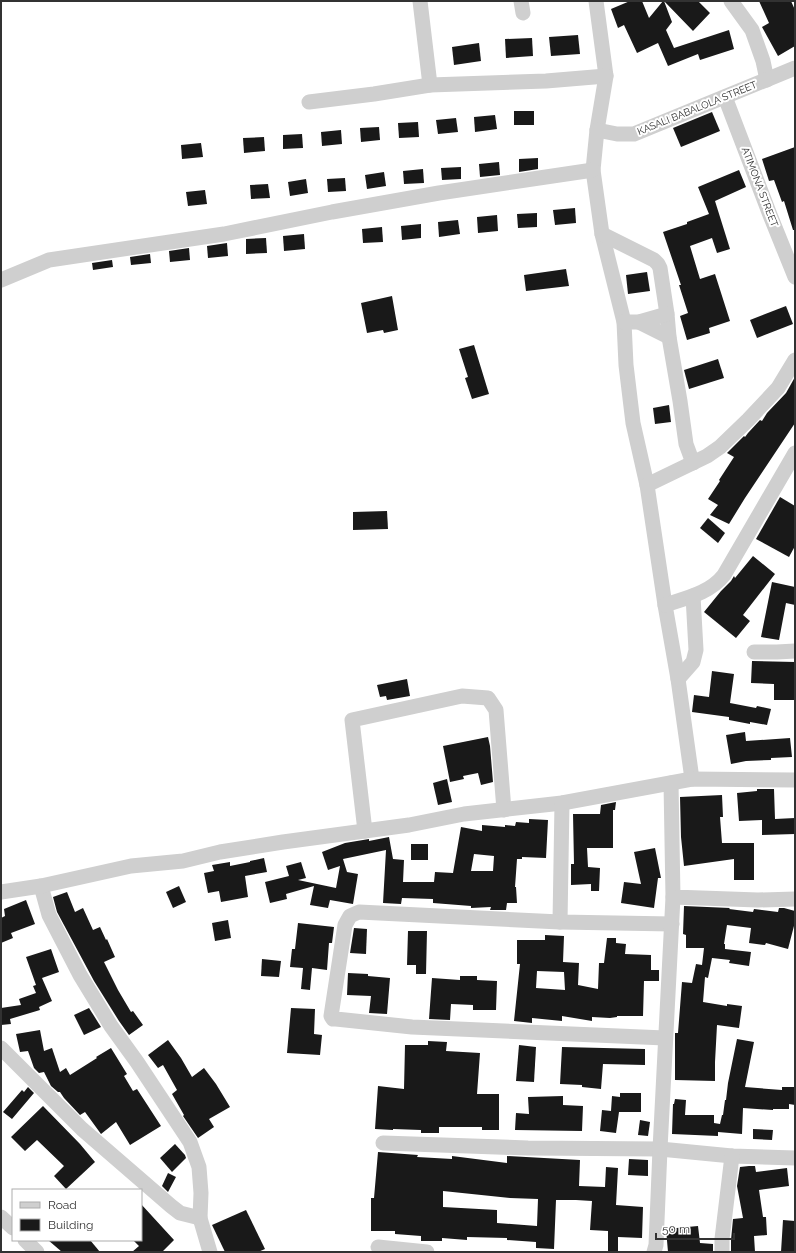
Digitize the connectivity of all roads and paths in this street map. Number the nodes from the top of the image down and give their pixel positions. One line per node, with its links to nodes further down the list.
1 (420, 1): 7 (street)
2 (596, 1): 5 (street)
3 (731, 1): 6 (street)
4 (795, 68): 6 (street, KASALI BABALOLA STREET)
5 (606, 76): 7 (street); 10 (street)
6 (767, 80): 8 (street, KASALI BABALOLA STREET)
7 (430, 85): 9 (street)
8 (725, 97): 10 (street, KASALI BABALOLA STREET); 13 (street, ATIMONA STREET)
9 (309, 102)
10 (597, 130): 11 (street)
11 (593, 170): 12 (street); 14 (street)
12 (602, 234): 15 (street); 16 (street)
13 (795, 277)
14 (1, 280)
15 (667, 314): 17 (street); 18 (street)
16 (624, 322): 17 (street); 22 (street)
17 (640, 322): 18 (street)
18 (669, 337): 21 (street)
19 (795, 360): 21 (street)
20 (795, 453): 23 (street)
21 (693, 463): 22 (street)
22 (647, 485): 24 (street)
23 (693, 596): 24 (street); 27 (street)
24 (665, 605): 27 (street)
25 (795, 651): 26 (street)
26 (754, 652)
27 (678, 679): 28 (street)
28 (692, 779): 29 (street); 30 (street)
29 (795, 780)
30 (671, 784): 31 (street); 36 (street)
31 (562, 803): 32 (street); 38 (street)
32 (504, 810): 33 (street); 33 (street)
33 (365, 831): 34 (street)
34 (41, 886): 35 (street); 47 (street)
35 (1, 892)
36 (673, 897): 37 (street); 39 (street)
37 (795, 899)
38 (560, 922): 39 (street); 40 (street)
39 (672, 924): 40 (street)
40 (665, 1038): 43 (street)
41 (3, 1054): 47 (street)
42 (383, 1143): 43 (street)
43 (660, 1149): 44 (street); 54 (street)
44 (732, 1156): 45 (street); 55 (street)
45 (795, 1158)
46 (1, 1217): 48 (street)
47 (200, 1218): 52 (street)
48 (12, 1227)
49 (26, 1241): 51 (street)
50 (378, 1247): 53 (street)
51 (37, 1252)
52 (210, 1252)
53 (427, 1252)
54 (654, 1252)
55 (722, 1252)

